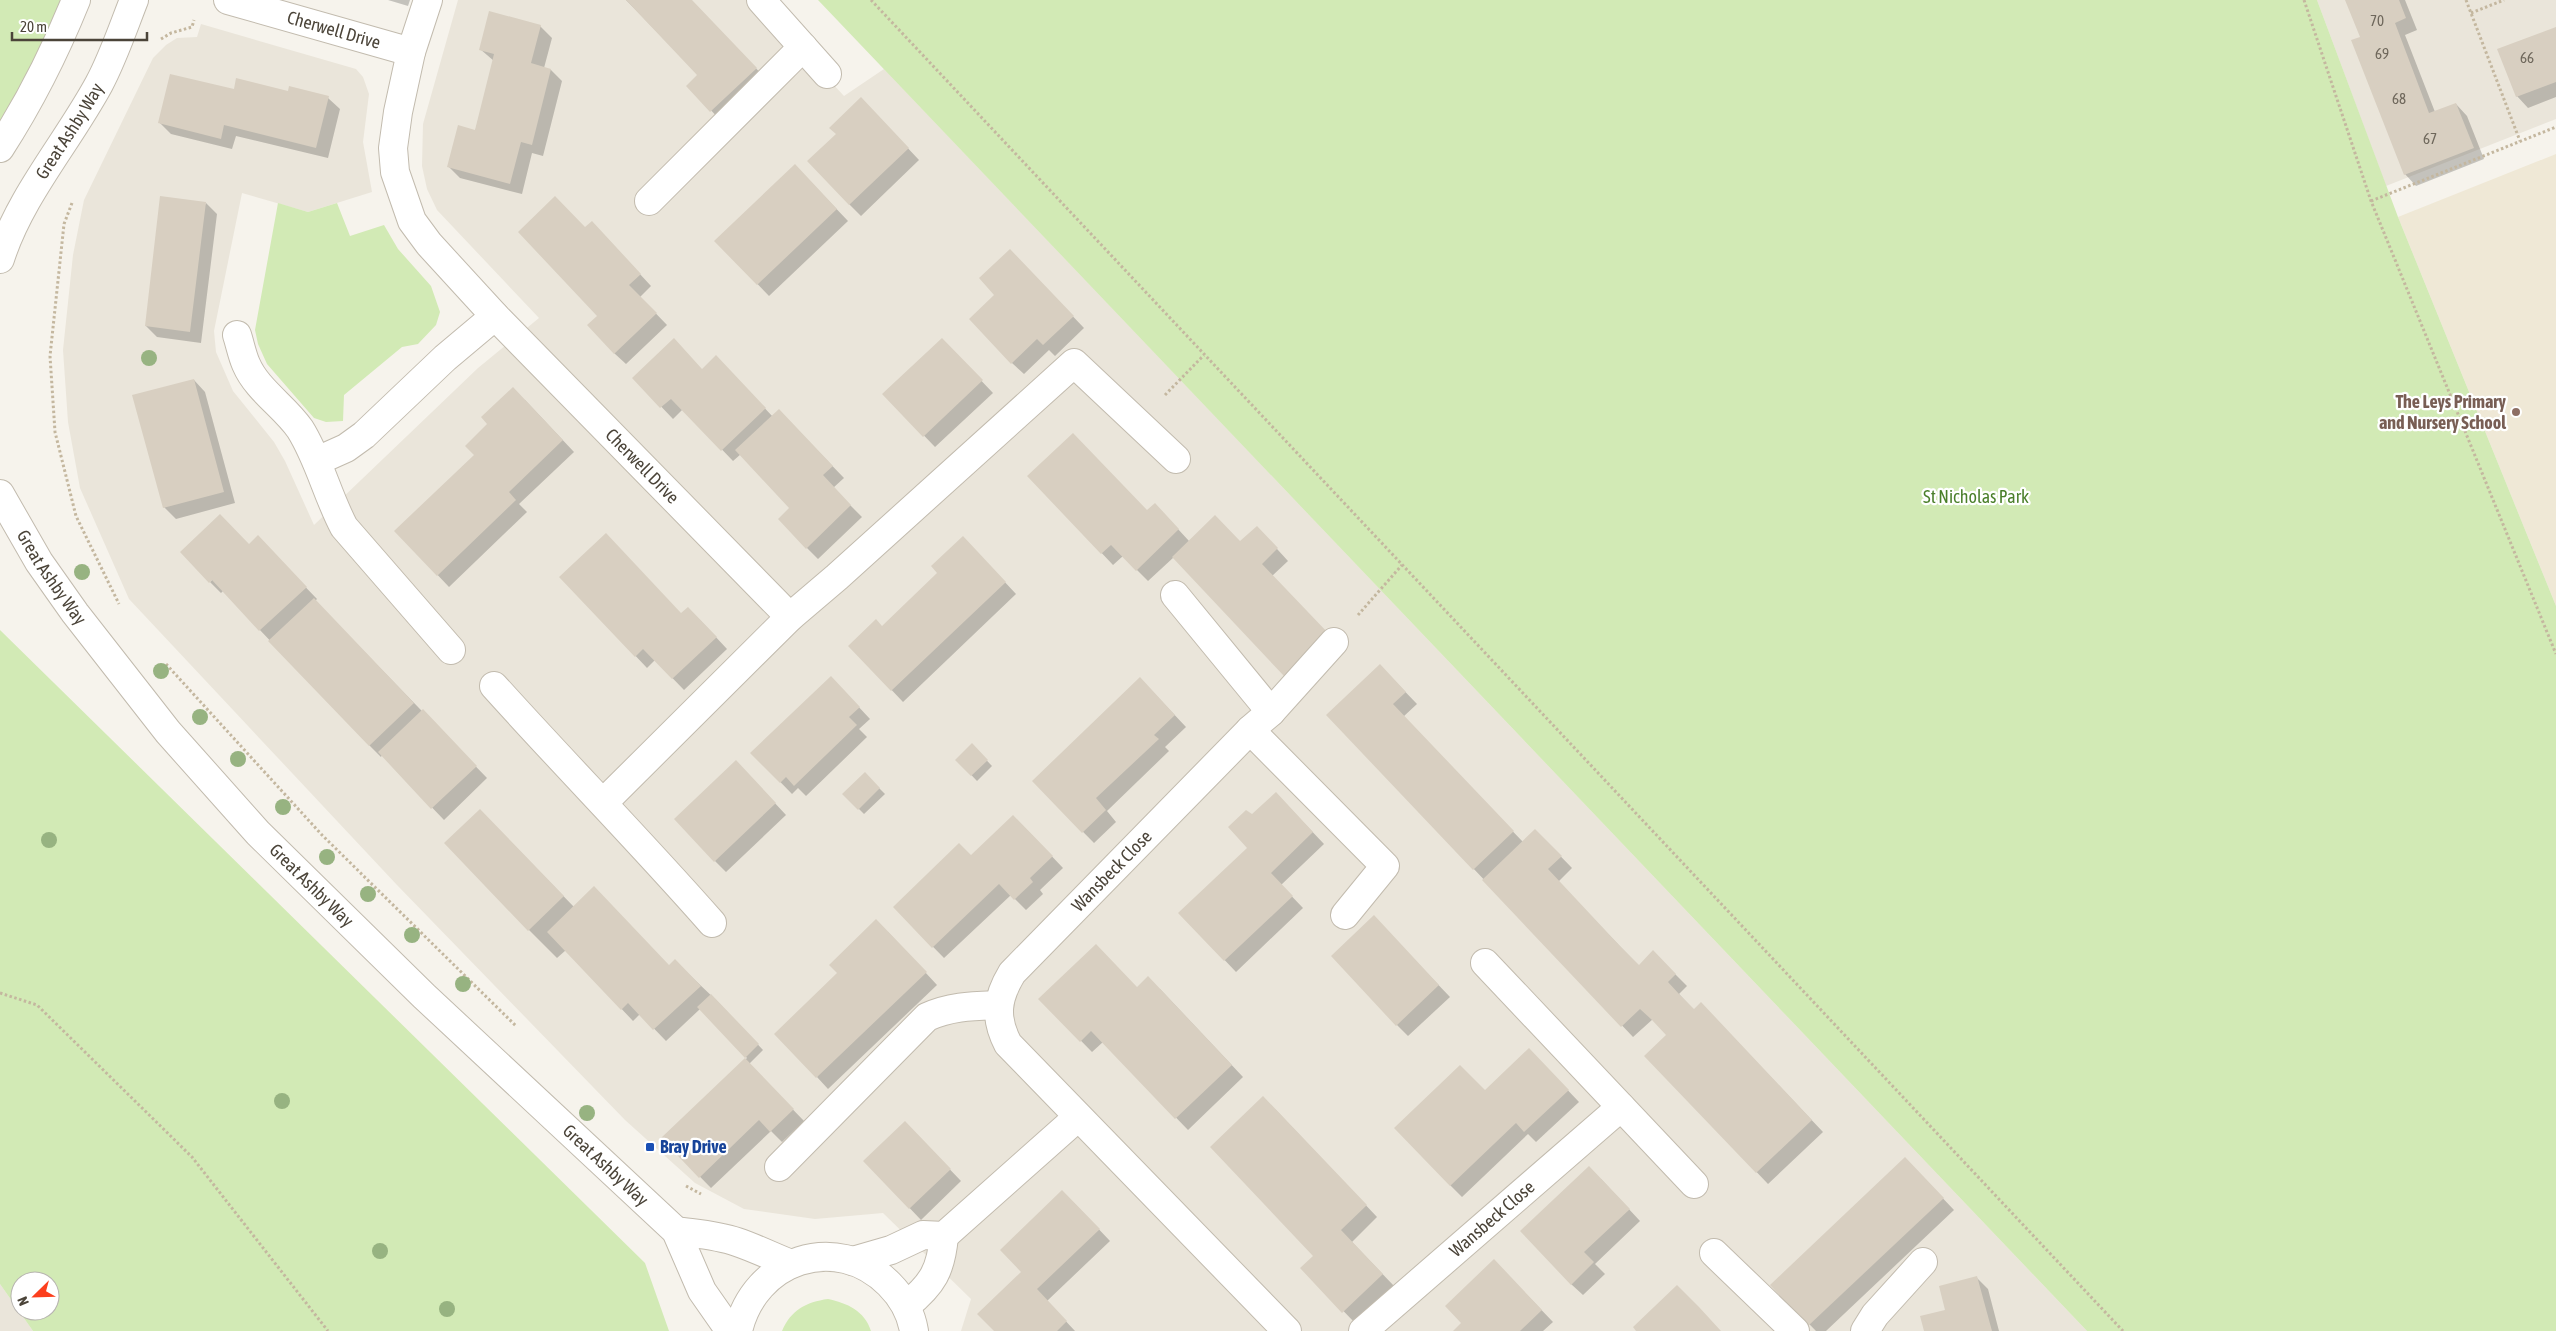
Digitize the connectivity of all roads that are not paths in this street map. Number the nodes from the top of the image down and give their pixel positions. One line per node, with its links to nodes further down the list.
1 (76, 0): 9 (street)
2 (134, 0): 11 (street, Great Ashby Way)
3 (228, 0): 7 (street, Cherwell Drive)
4 (428, 0): 7 (street, Cherwell Drive)
5 (761, 0): 6 (street)
6 (804, 47): 8 (street); 10 (street)
7 (411, 52): 12 (street, Cherwell Drive)
8 (827, 74)
9 (0, 148)
10 (649, 201)
11 (0, 259)
12 (495, 316): 15 (street); 18 (street, Cherwell Drive)
13 (237, 335): 15 (street)
14 (1176, 459): 18 (street)
15 (317, 461): 20 (street)
16 (0, 494): 33 (street, Great Ashby Way)
17 (1175, 595): 22 (street)
18 (790, 617): 24 (street)
19 (1334, 642): 22 (street, Wansbeck Close)
20 (451, 650)
21 (494, 686): 24 (street)
22 (1270, 712): 23 (street, Wansbeck Close)
23 (1250, 730): 25 (street); 28 (street, Wansbeck Close)
24 (603, 803): 26 (street)
25 (1345, 915)
26 (712, 923)
27 (1485, 963): 29 (street)
28 (999, 1005): 30 (street, Wansbeck Close); 31 (street)
29 (1621, 1107): 32 (street); 43 (street, Wansbeck Close)
30 (1078, 1117): 34 (street); 42 (street, Wansbeck Close)
31 (779, 1167)
32 (1694, 1184)
33 (676, 1231): 38 (street); 40 (street, Great Ashby Way)
34 (944, 1236): 36 (street); 39 (street)
35 (1714, 1253): 44 (street)
36 (853, 1261): 38 (street); 39 (street)
37 (1923, 1262): 45 (street)
38 (791, 1264): 41 (street)
39 (910, 1319)
40 (730, 1331)
41 (738, 1331)
42 (1287, 1331)
43 (1363, 1331)
44 (1795, 1331)
45 (1865, 1331)

